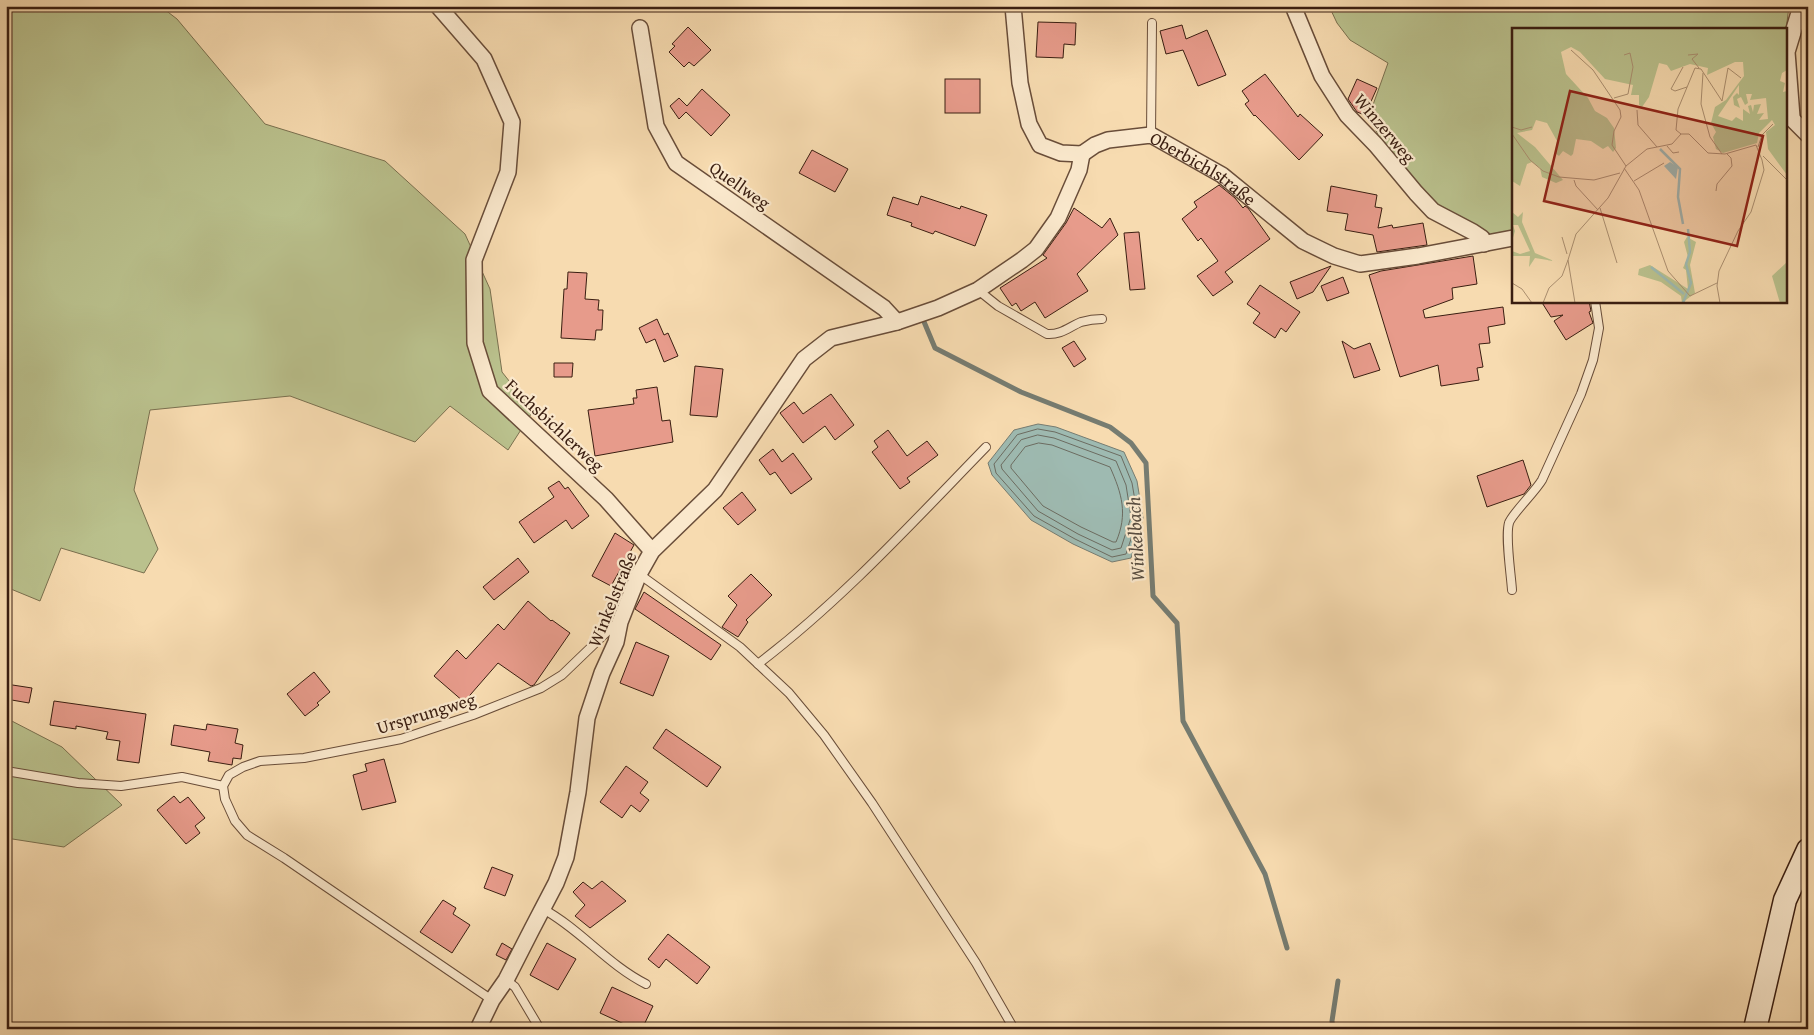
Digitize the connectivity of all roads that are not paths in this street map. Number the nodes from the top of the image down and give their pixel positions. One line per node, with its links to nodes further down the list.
1 (438, 6): 18 (street, Fuchsbichlerweg)
2 (1013, 6): 10 (street)
3 (1293, 6): 12 (street, Winzerweg)
4 (1801, 6): 7 (street)
5 (1152, 23): 8 (lane)
6 (640, 28): 16 (street, Quellweg)
7 (1789, 115): 9 (street)
8 (1151, 135): 10 (street, Oberbichlstraße); 12 (street, Oberbichlstraße)
9 (1808, 135)
10 (1082, 154): 13 (street)
11 (1512, 238): 12 (street, Oberbichlstraße)
12 (1484, 244)
13 (978, 290): 15 (lane); 16 (street)
14 (1595, 302): 20 (lane)
15 (1102, 319)
16 (897, 322): 18 (street, Winkelstraße)
17 (986, 447): 22 (lane)
18 (652, 551): 19 (street, Winkelstraße)
19 (639, 574): 21 (street, Winkelstraße); 22 (lane)
20 (1512, 590)
21 (620, 622): 24 (lane, Ursprungweg); 26 (street, Winkelstraße)
22 (758, 664): 32 (lane)
23 (6, 771): 24 (lane)
24 (223, 786): 29 (lane)
25 (1808, 850): 33 (street)
26 (543, 909): 27 (street, Winkelstraße); 28 (lane)
27 (506, 980): 29 (street, Winkelstraße); 31 (lane)
28 (646, 984)
29 (492, 1000): 30 (street, Winkelstraße)
30 (478, 1029)
31 (540, 1029)
32 (1014, 1029)
33 (1755, 1029)

